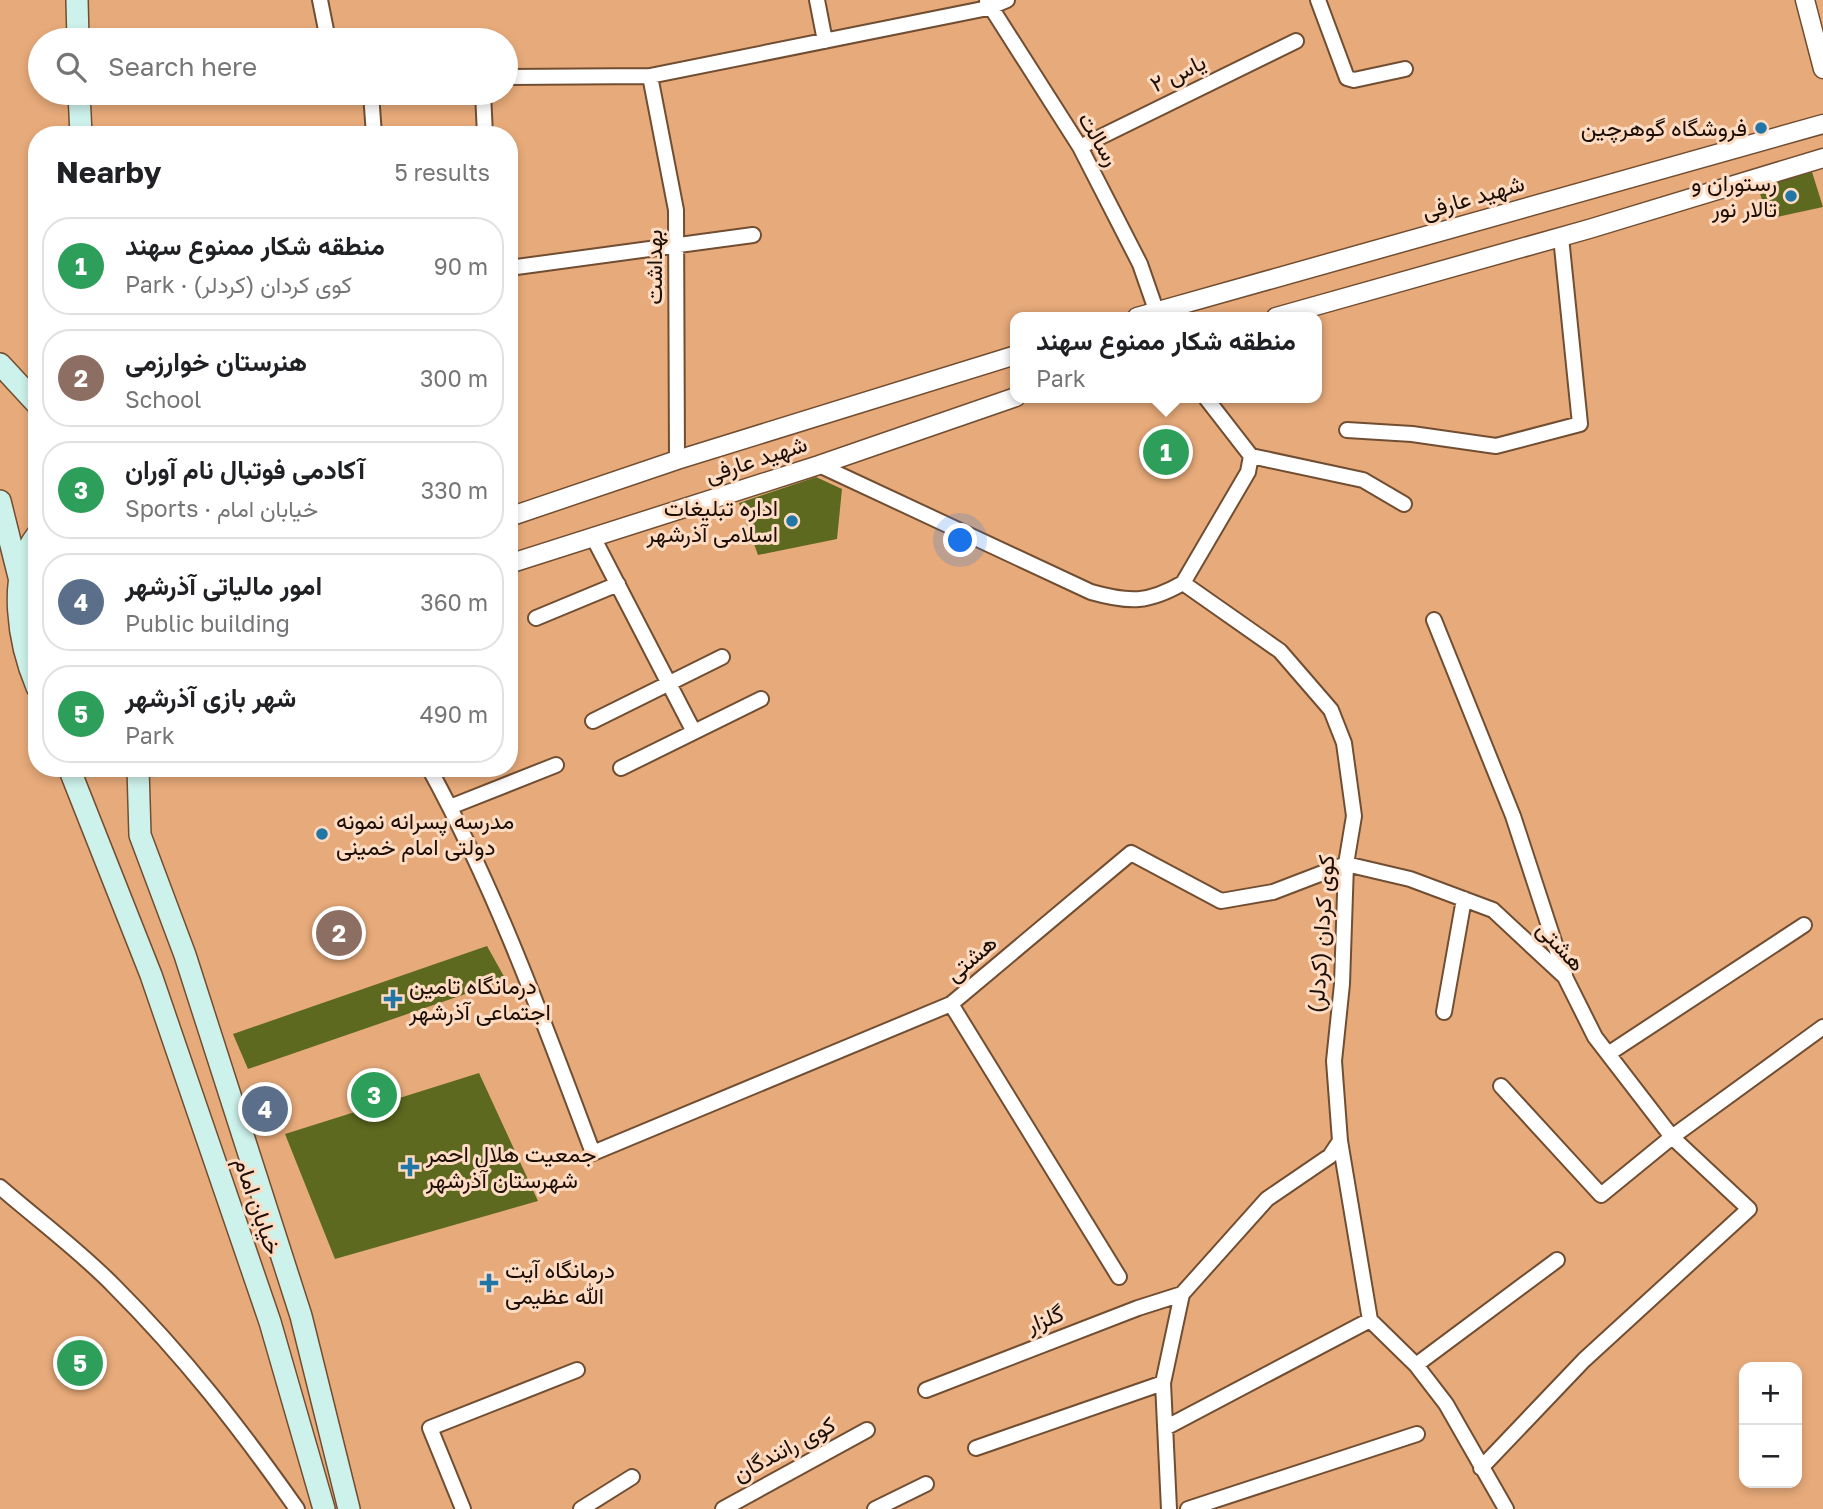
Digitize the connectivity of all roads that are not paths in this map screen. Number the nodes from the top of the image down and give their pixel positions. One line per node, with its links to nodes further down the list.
1 (77, 0): 8 (main road)
2 (320, 0): 9 (street)
3 (817, 0): 10 (street)
4 (1007, 0): 7 (street)
5 (1318, 0): 12 (street)
6 (1805, 0): 13 (street)
7 (987, 4): 10 (street); 23 (street, رسالت)
8 (78, 28)
9 (326, 28)
10 (825, 41): 14 (street)
11 (1296, 41): 23 (street, یاس ۲)
12 (1405, 69)
13 (1823, 69)
14 (650, 76): 15 (street); 27 (street, بهداشت)
15 (518, 77)
16 (80, 105): 20 (main road)
17 (372, 105): 21 (street)
18 (484, 105): 22 (street)
19 (1823, 124): 30 (street, شهید عارفی)
20 (81, 126)
21 (373, 126)
22 (485, 126)
23 (1080, 146): 29 (street, رسالت)
24 (1823, 158): 26 (street)
25 (753, 235): 27 (street)
26 (1561, 237): 31 (street); 37 (street)
27 (676, 245): 28 (street); 39 (street, بهداشت)
28 (518, 267)
29 (1154, 312)
30 (1162, 312)
31 (1294, 312)
32 (1010, 357): 39 (street, شهید عارفی)
33 (0, 364): 34 (main road)
34 (28, 394)
35 (1010, 399): 40 (street, شهید عارفی)
36 (1210, 403): 38 (street)
37 (1347, 430)
38 (1251, 456): 42 (street); 48 (street)
39 (677, 460): 43 (street, شهید عارفی)
40 (819, 465): 44 (street, شهید عارفی); 48 (street)
41 (0, 501): 47 (main road)
42 (1404, 504)
43 (518, 514)
44 (593, 537): 46 (street, شهید عارفی); 49 (street)
45 (28, 554): 47 (main road)
46 (518, 561)
47 (20, 583): 53 (main road)
48 (1183, 583): 64 (street, کوی کردان (کردلر))
49 (618, 584): 50 (street); 54 (street)
50 (536, 618)
51 (1434, 620): 67 (street)
52 (722, 657): 54 (street)
53 (28, 666)
54 (670, 684): 56 (street); 57 (street)
55 (761, 699): 57 (street)
56 (593, 722)
57 (694, 732): 59 (street)
58 (556, 765): 63 (street)
59 (621, 768)
60 (73, 777): 91 (main road, خیابان امام)
61 (138, 777): 93 (main road, خیابان امام)
62 (434, 777): 63 (street)
63 (450, 807): 68 (street)
64 (1346, 864): 65 (street, هشتی); 68 (street, هشتی); 74 (street, کوی کردان (کردلر))
65 (1464, 899): 67 (street, هشتی); 69 (street)
66 (1804, 925): 71 (street)
67 (1565, 977): 71 (street, هشتی)
68 (951, 1004): 77 (street)
69 (1444, 1012)
70 (1823, 1027): 73 (street)
71 (1608, 1054): 73 (street, هشتی)
72 (1501, 1086): 73 (street)
73 (1672, 1137): 88 (street, هشتی)
74 (1340, 1141): 78 (street); 79 (street, کوی کردان (کردلر))
75 (0, 1187): 92 (street)
76 (1557, 1260): 80 (street)
77 (1119, 1277)
78 (1182, 1294): 82 (street); 83 (street, گلزار)
79 (1370, 1320): 80 (street); 84 (street)
80 (1416, 1365): 88 (street)
81 (577, 1370): 94 (street)
82 (1163, 1383): 84 (street); 87 (street)
83 (926, 1390)
84 (1167, 1427): 98 (street)
85 (867, 1430): 96 (street, کوی رانندگان)
86 (1417, 1434): 99 (street)
87 (976, 1448)
88 (1481, 1468): 100 (street)
89 (632, 1477): 95 (street)
90 (926, 1484): 97 (street)
91 (323, 1505)
92 (298, 1509)
93 (349, 1509)
94 (463, 1509)
95 (581, 1509)
96 (723, 1509)
97 (875, 1509)
98 (1169, 1509)
99 (1188, 1509)
100 (1506, 1509)

